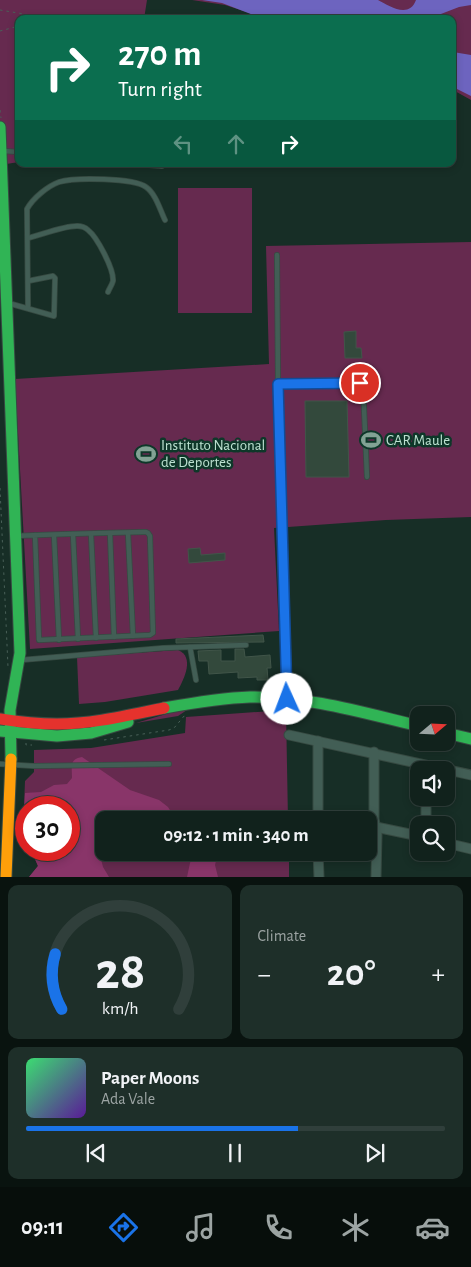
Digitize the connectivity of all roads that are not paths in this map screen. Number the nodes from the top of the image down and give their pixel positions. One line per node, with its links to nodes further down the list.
1 (0, 127): 2 (street)
2 (1, 150): 3 (lane); 9 (street)
3 (15, 152)
4 (165, 220): 5 (lane)
5 (28, 238): 7 (lane); 8 (lane)
6 (276, 255): 11 (lane)
7 (28, 281): 10 (lane); 10 (lane)
8 (108, 292)
9 (5, 302): 10 (lane); 20 (street)
10 (28, 308)
11 (278, 384): 12 (lane); 13 (lane)
12 (367, 478)
13 (282, 531): 30 (street)
14 (110, 533): 15 (lane); 17 (lane); 22 (lane)
15 (128, 533): 21 (lane); 21 (lane)
16 (73, 534): 17 (lane); 19 (lane); 24 (lane)
17 (91, 534): 23 (lane)
18 (35, 535): 19 (lane); 20 (lane); 25 (lane)
19 (54, 535): 25 (lane)
20 (14, 536): 28 (street)
21 (133, 636): 22 (lane)
22 (114, 637): 23 (lane)
23 (96, 638): 24 (lane)
24 (78, 639): 25 (lane)
25 (59, 640)
26 (246, 645): 27 (lane)
27 (190, 647): 28 (lane); 29 (lane)
28 (20, 660): 32 (street)
29 (196, 680)
30 (287, 699): 31 (street); 33 (street)
31 (174, 707): 32 (street); 34 (street)
32 (5, 720): 34 (street)
33 (410, 724)
34 (5, 732): 41 (street)
35 (289, 735): 38 (street)
36 (455, 735): 37 (street)
37 (471, 739)
38 (318, 741): 39 (street); 45 (street)
39 (374, 752): 40 (street); 46 (street)
40 (410, 762)
41 (5, 764): 42 (lane); 53 (street)
42 (169, 764)
43 (455, 772): 44 (street)
44 (471, 775)
45 (318, 811)
46 (374, 811)
47 (377, 827): 48 (street)
48 (410, 834)
49 (455, 846): 50 (street)
50 (471, 850)
51 (318, 861): 54 (street)
52 (376, 861): 55 (street)
53 (6, 877)
54 (318, 877)
55 (376, 877)

